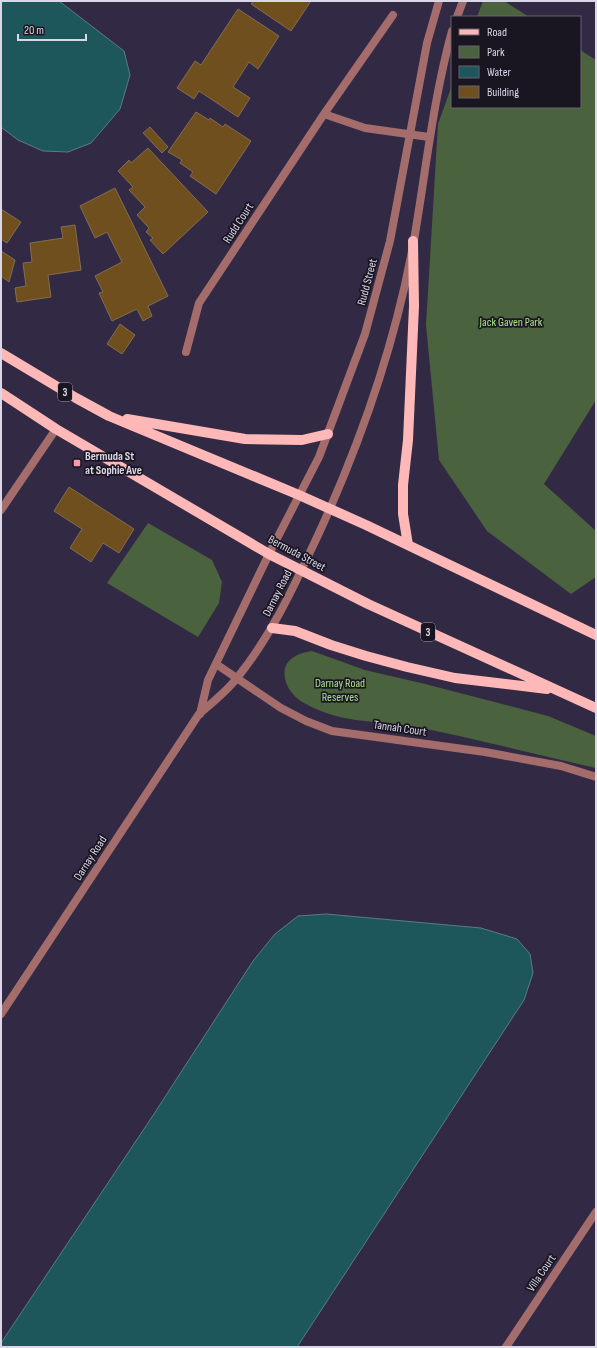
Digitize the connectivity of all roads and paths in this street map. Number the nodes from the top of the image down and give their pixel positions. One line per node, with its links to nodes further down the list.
1 (439, 1): 7 (street, Rudd Street)
2 (463, 1): 4 (street)
3 (393, 15): 6 (street, Rudd Court)
4 (457, 16)
5 (451, 35): 8 (street)
6 (324, 114): 7 (street); 10 (street, Rudd Court)
7 (410, 134): 8 (street); 15 (street, Rudd Street)
8 (429, 137): 9 (street)
9 (413, 241): 17 (street); 19 (main road)
10 (186, 352)
11 (1, 353): 13 (main road, 3)
12 (1, 393): 14 (main road, Bermuda Street / 3)
13 (109, 416): 15 (main road); 16 (main road, 3)
14 (56, 429): 18 (street); 20 (main road, Bermuda Street / 3)
15 (328, 434): 16 (street, Rudd Street)
16 (299, 495): 17 (main road, 3); 20 (street, Rudd Street)
17 (330, 509): 19 (main road, 3); 21 (street, Darnay Road)
18 (1, 510)
19 (408, 545): 23 (main road, 3)
20 (269, 554): 21 (main road, Bermuda Street / 3); 24 (street, Darnay Road)
21 (301, 571): 22 (street, Darnay Road); 26 (main road, Bermuda Street / 3)
22 (272, 628): 25 (street, Darnay Road); 26 (main road)
23 (596, 635)
24 (216, 664): 25 (street, Tannah Court); 28 (street, Darnay Road)
25 (237, 679): 28 (street, Darnay Road); 29 (street, Tannah Court)
26 (557, 690): 27 (main road, Bermuda Street / 3)
27 (596, 708)
28 (199, 714): 30 (street, Darnay Road)
29 (596, 777)
30 (1, 1014)
31 (596, 1212): 32 (street, Villa Court)
32 (506, 1347)

